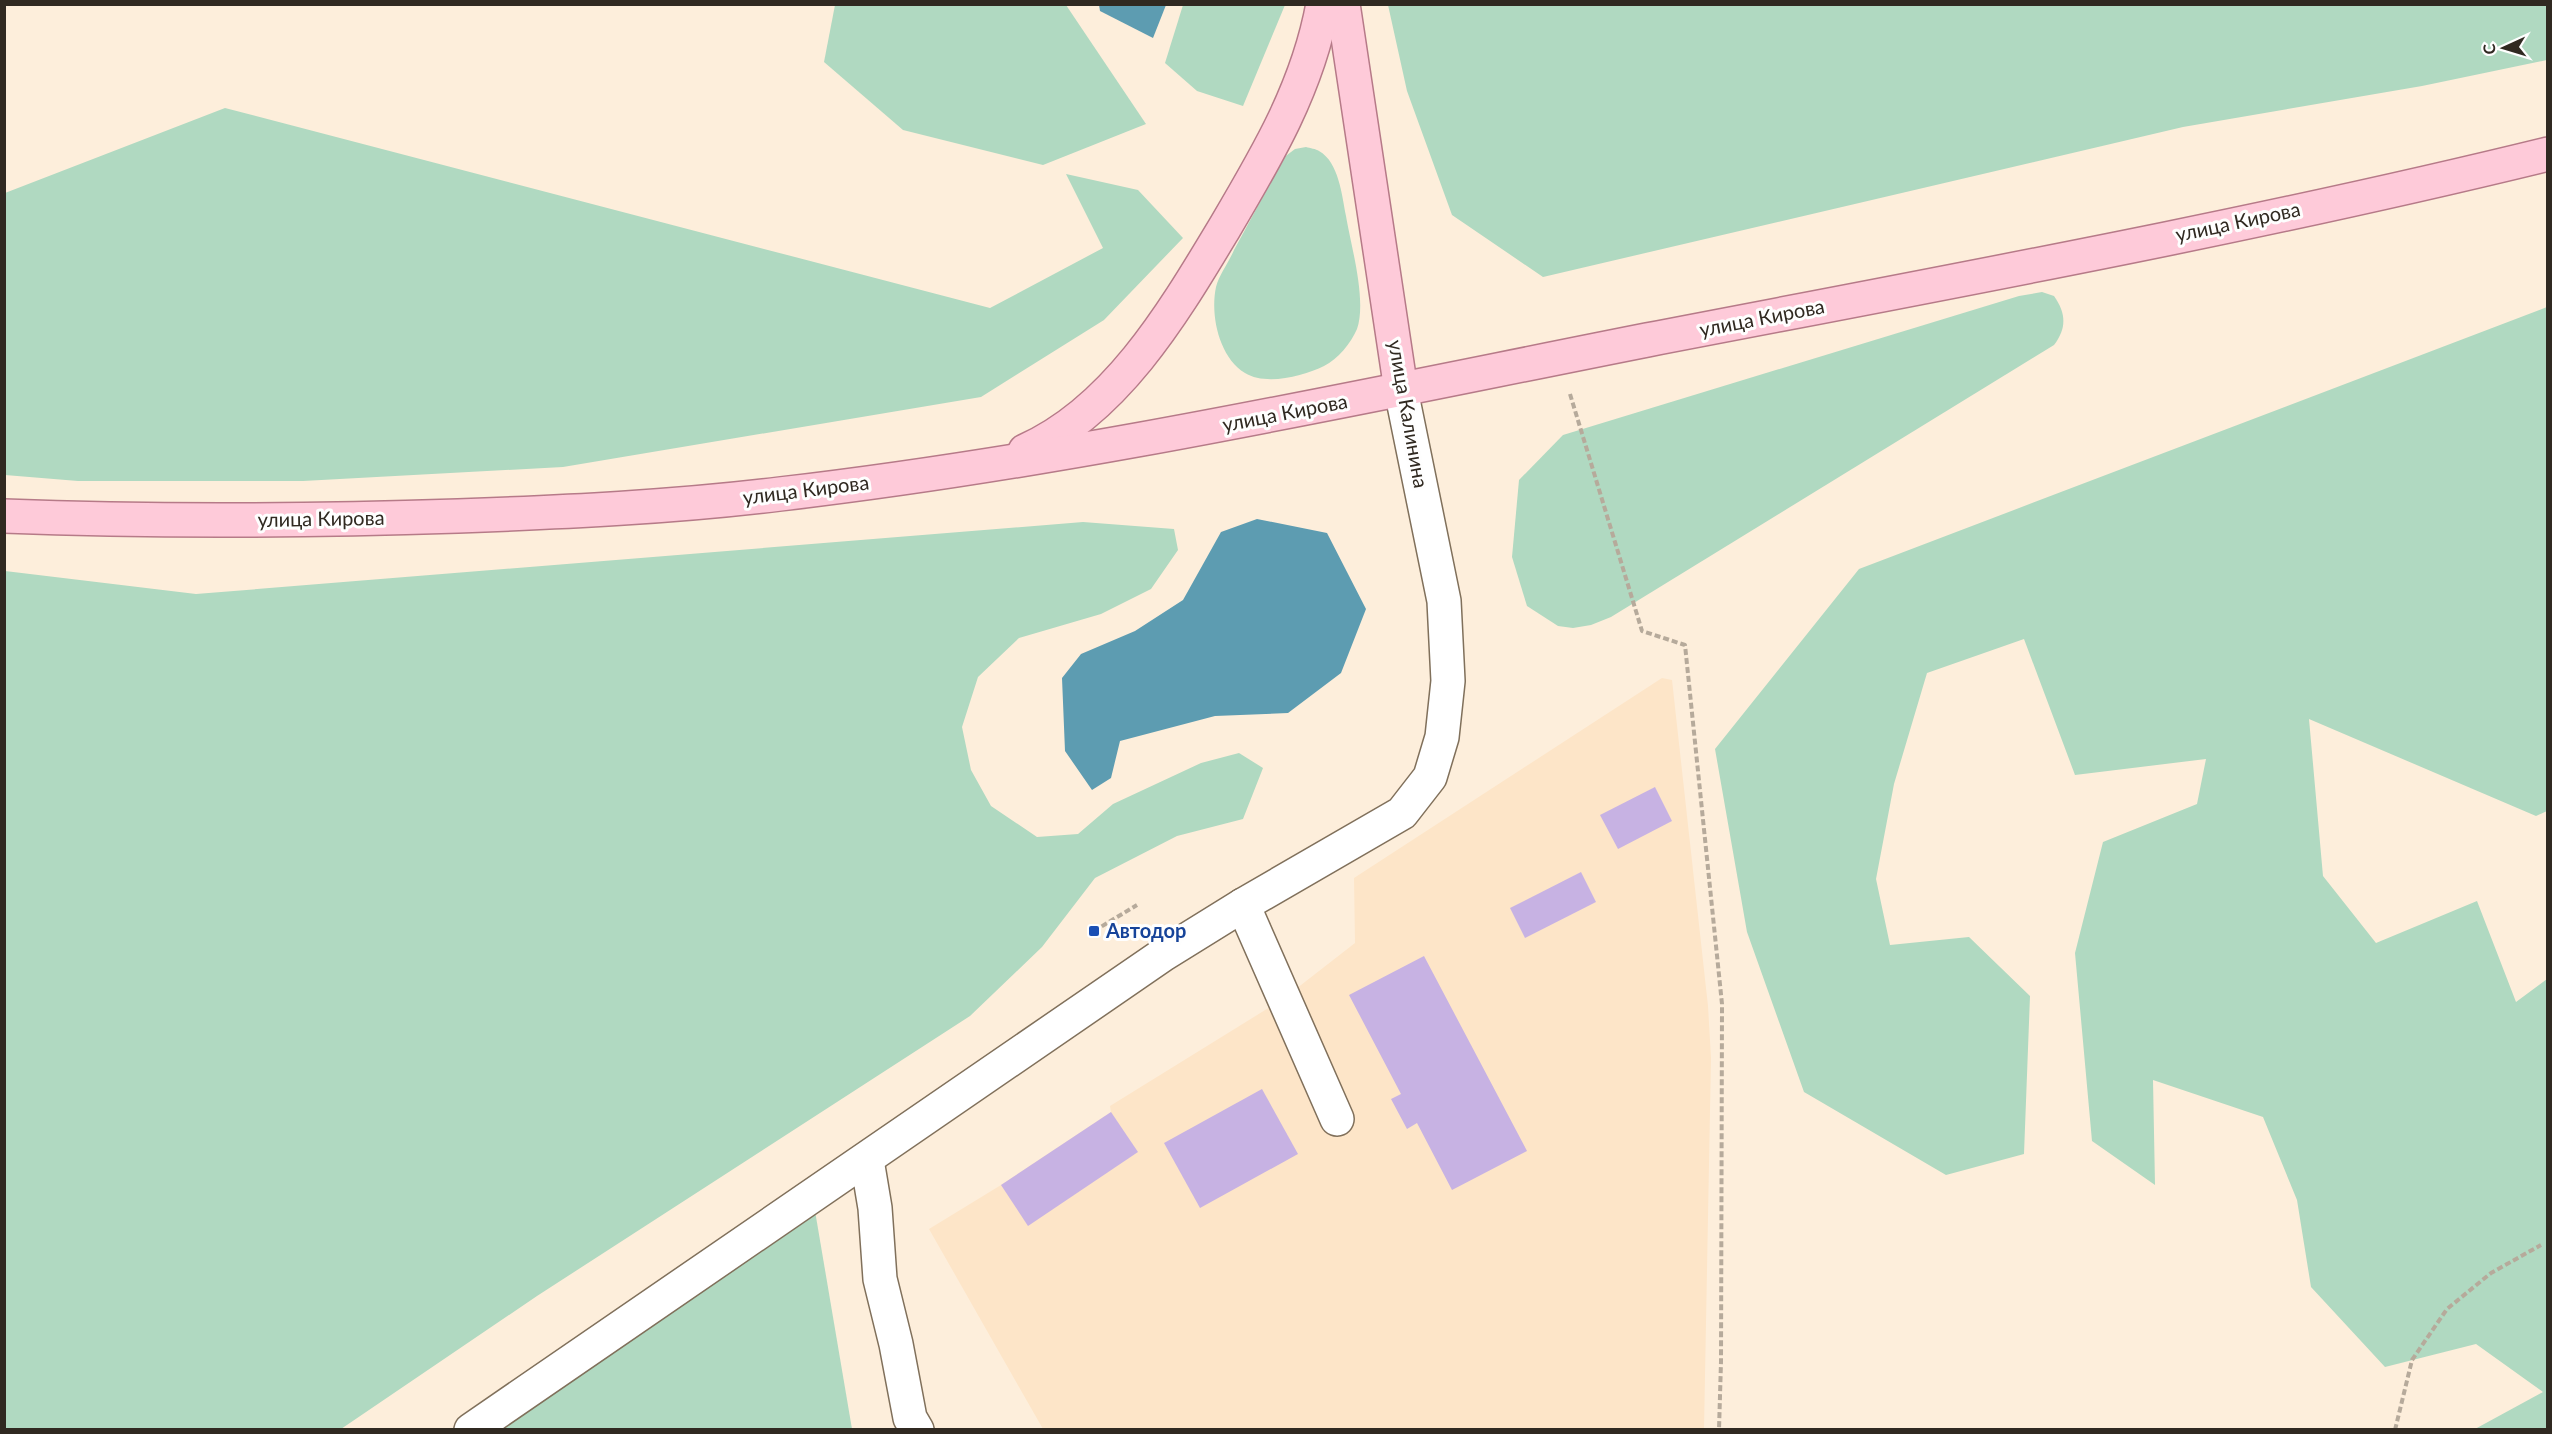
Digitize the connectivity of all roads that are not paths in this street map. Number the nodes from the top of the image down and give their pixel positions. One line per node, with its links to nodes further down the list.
1 (1323, 4): 5 (main road)
2 (1343, 4): 4 (main road, улица Калинина)
3 (2547, 154): 4 (main road, улица Кирова)
4 (1401, 390): 5 (main road, улица Кирова); 7 (street, улица Калинина)
5 (971, 469): 6 (main road, улица Кирова)
6 (4, 516)
7 (1243, 905): 8 (street); 9 (street)
8 (1337, 1119)
9 (867, 1160): 10 (street); 11 (street)
10 (471, 1430)
11 (916, 1430)

